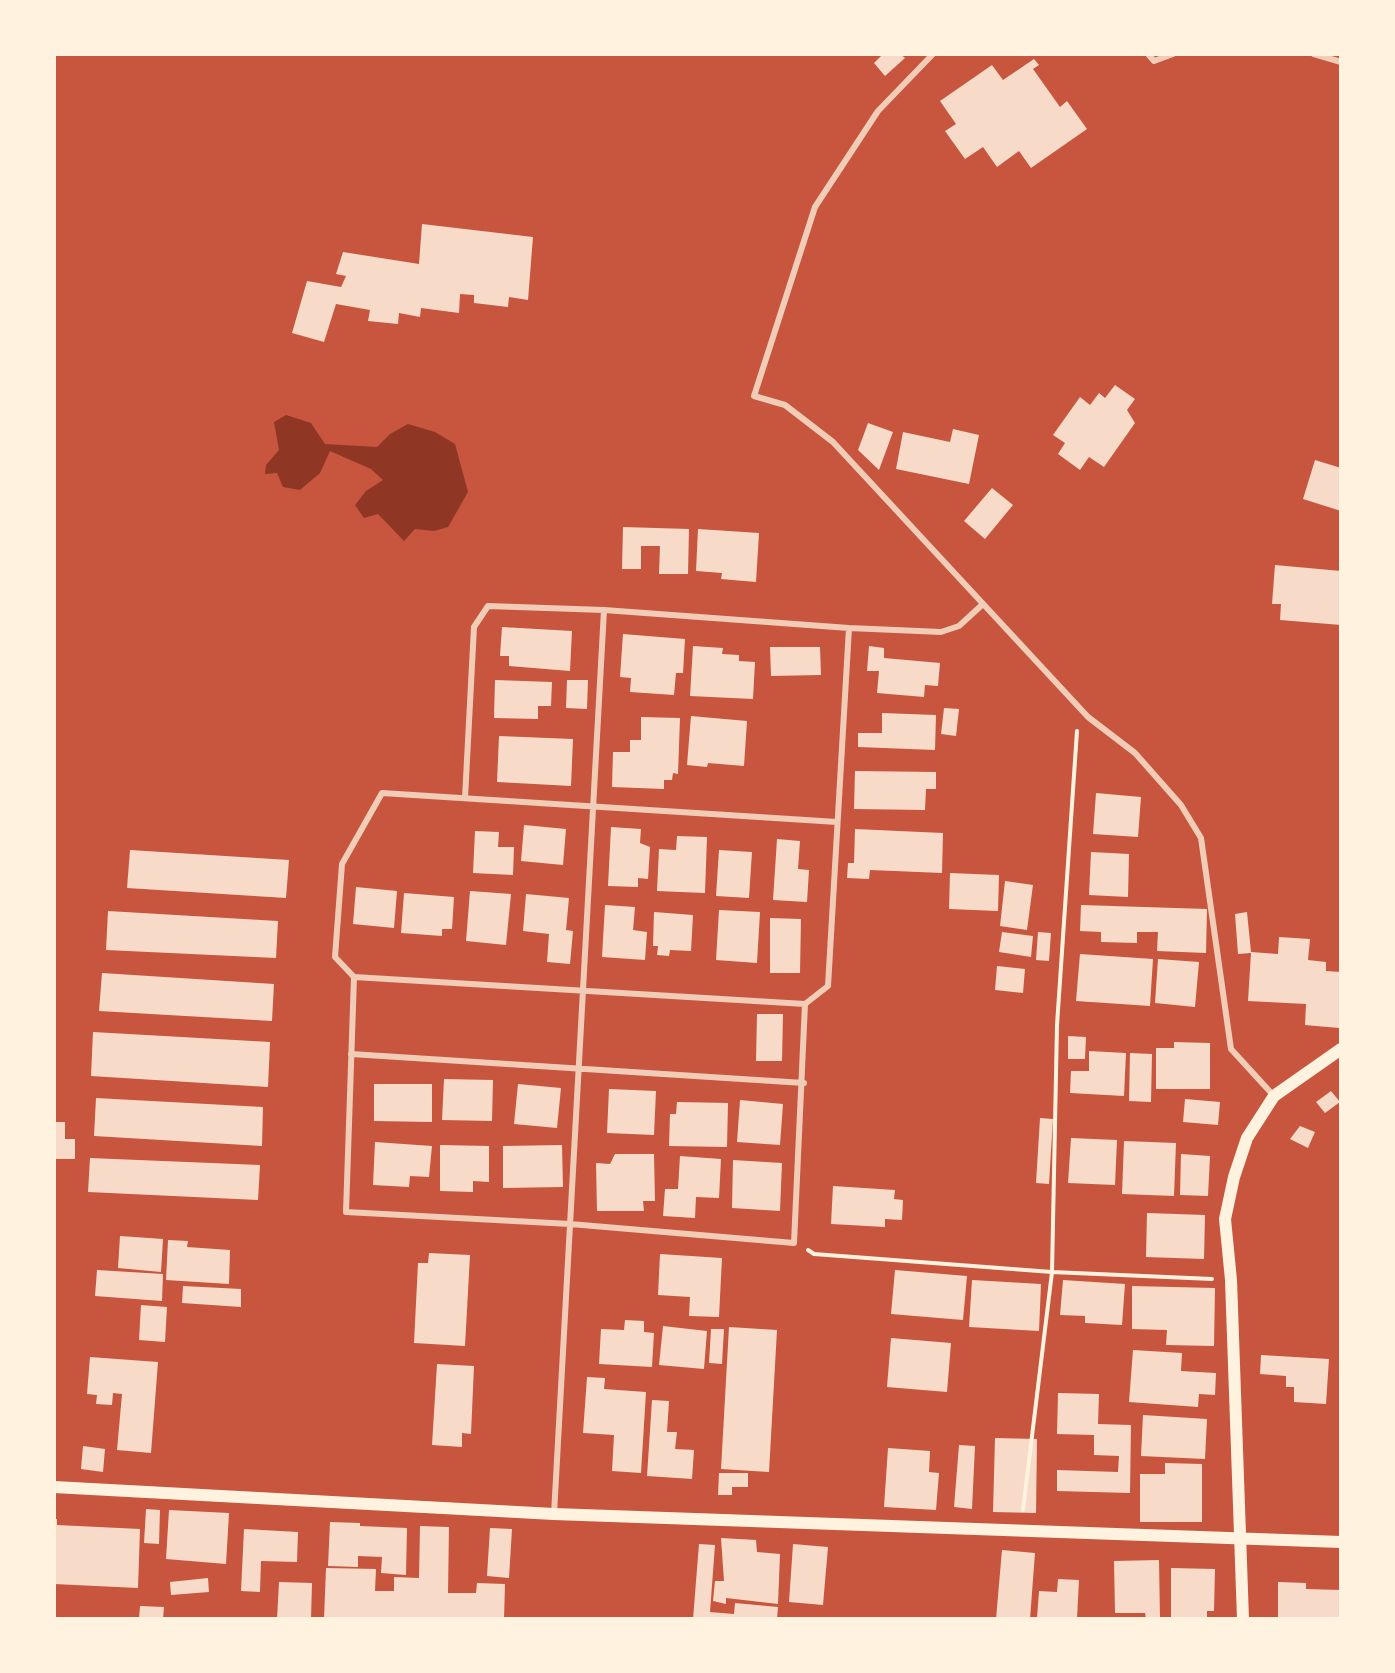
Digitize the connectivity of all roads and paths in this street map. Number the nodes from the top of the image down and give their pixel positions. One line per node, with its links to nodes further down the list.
1 (933, 54): 6 (street)
2 (1148, 54): 3 (street)
3 (1173, 54)
4 (1314, 54): 5 (street)
5 (1341, 62)
6 (983, 604): 8 (street); 9 (street)
7 (604, 610): 8 (street); 10 (street); 11 (street)
8 (849, 628): 12 (street)
9 (1088, 717): 20 (street); 23 (path)
10 (465, 798): 11 (street); 13 (street)
11 (592, 806): 12 (street); 14 (street)
12 (837, 822): 15 (street)
13 (354, 977): 14 (street); 17 (street)
14 (584, 991): 15 (street); 18 (street)
15 (805, 1004): 19 (street)
16 (1341, 1049): 20 (main road)
17 (351, 1054): 18 (street); 21 (street)
18 (578, 1069): 19 (street); 21 (street)
19 (804, 1083): 22 (street)
20 (1274, 1096): 24 (main road)
21 (570, 1224): 22 (street); 26 (street)
22 (794, 1243): 23 (path)
23 (1052, 1272): 24 (path); 27 (path)
24 (1231, 1280): 28 (main road)
25 (54, 1487): 26 (main road)
26 (554, 1514): 27 (main road)
27 (1020, 1532): 28 (main road)
28 (1240, 1537): 29 (main road); 30 (main road)
29 (1341, 1542)
30 (1243, 1619)

